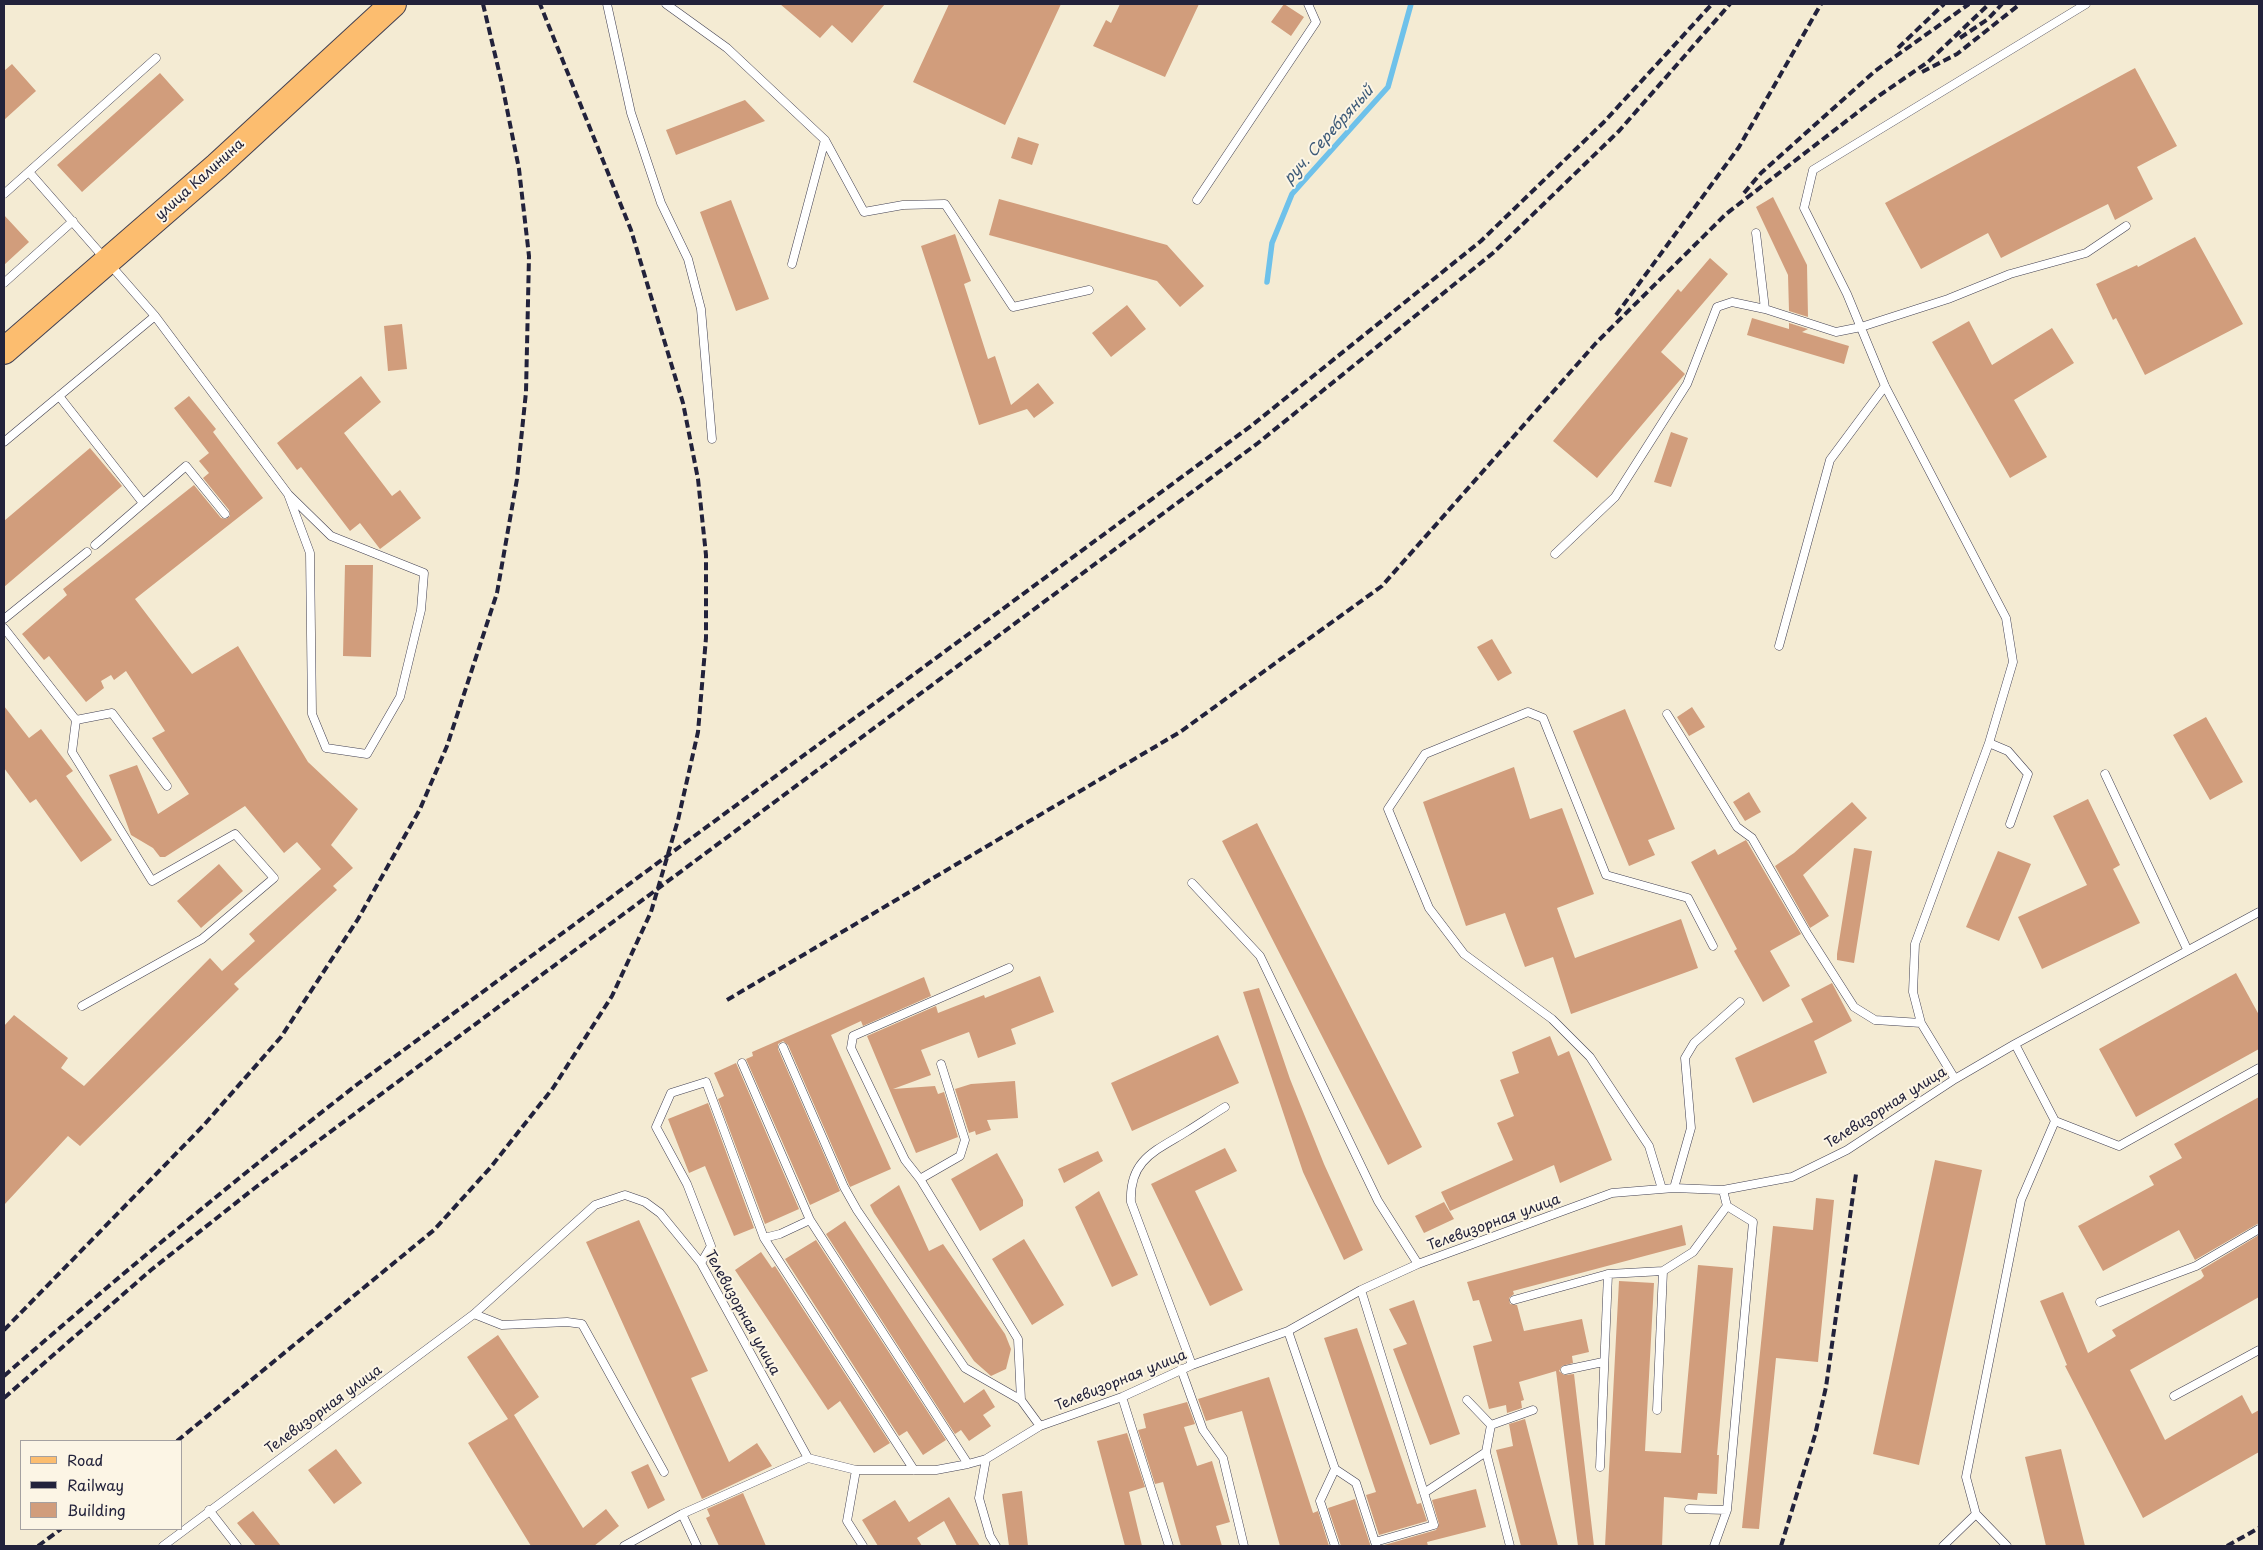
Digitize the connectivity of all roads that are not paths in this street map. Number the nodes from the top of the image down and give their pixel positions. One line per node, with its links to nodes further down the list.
1 (392, 4): 14 (main road, улица Калинина)
2 (607, 4): 24 (lane)
3 (666, 4): 7 (lane)
4 (1308, 4): 10 (lane)
5 (2086, 4): 20 (lane)
6 (156, 58): 8 (lane)
7 (825, 140): 15 (lane); 17 (lane)
8 (29, 172): 9 (lane); 11 (lane)
9 (4, 194)
10 (1198, 200)
11 (72, 222): 14 (lane); 16 (lane)
12 (2126, 226): 20 (lane)
13 (1756, 233): 18 (lane)
14 (108, 262): 19 (lane); 21 (main road, улица Калинина)
15 (792, 264)
16 (4, 283)
17 (1089, 290)
18 (1765, 309): 20 (lane); 31 (lane)
19 (155, 316): 23 (lane); 26 (lane)
20 (1861, 327): 22 (lane)
21 (4, 351)
22 (1885, 386): 34 (lane); 37 (lane)
23 (59, 396): 25 (lane); 27 (lane)
24 (712, 439)
25 (4, 442)
26 (288, 494): 26 (lane)
27 (143, 503): 28 (lane); 29 (lane)
28 (225, 514)
29 (94, 545)
30 (87, 552): 32 (lane)
31 (1555, 554)
32 (4, 619)
33 (4, 628): 36 (lane)
34 (1779, 646)
35 (1666, 714): 48 (lane)
36 (76, 720): 39 (lane); 47 (lane)
37 (1989, 743): 40 (lane); 48 (lane)
38 (2105, 774): 44 (lane)
39 (167, 786)
40 (2010, 824)
41 (1192, 883): 66 (lane)
42 (2259, 912): 44 (lane, Телевизорная улица)
43 (1713, 946): 59 (lane)
44 (2187, 949): 49 (lane, Телевизорная улица)
45 (1009, 968): 57 (lane)
46 (1740, 1002): 58 (lane)
47 (82, 1006)
48 (1921, 1022): 54 (lane)
49 (2015, 1044): 54 (lane, Телевизорная улица); 56 (lane)
50 (783, 1047): 81 (lane)
51 (742, 1064): 62 (lane)
52 (941, 1064): 57 (lane)
53 (2259, 1068): 56 (lane)
54 (1956, 1079): 60 (lane, Телевизорная улица)
55 (1225, 1107): 76 (lane)
56 (2055, 1121): 101 (lane)
57 (920, 1179): 81 (lane)
58 (1674, 1188): 59 (lane, Телевизорная улица); 60 (lane, Телевизорная улица)
59 (1662, 1189): 66 (lane, Телевизорная улица)
60 (1723, 1190): 61 (lane)
61 (1727, 1206): 67 (lane); 99 (lane)
62 (810, 1220): 64 (lane); 90 (lane)
63 (2259, 1229): 71 (lane)
64 (764, 1238): 65 (lane); 94 (lane)
65 (701, 1263): 72 (lane, Телевизорная улица); 88 (lane, Телевизорная улица)
66 (1418, 1264): 69 (lane, Телевизорная улица)
67 (1663, 1271): 68 (lane); 84 (lane)
68 (1608, 1274): 70 (lane); 75 (lane)
69 (1361, 1290): 73 (lane, Телевизорная улица); 96 (lane)
70 (1514, 1300)
71 (2100, 1302)
72 (474, 1314): 95 (lane); 98 (lane, Телевизорная улица)
73 (1288, 1331): 76 (lane, Телевизорная улица); 92 (lane)
74 (2259, 1350): 80 (lane)
75 (1603, 1362): 78 (lane); 91 (lane)
76 (1192, 1365): 77 (lane, Телевизорная улица)
77 (1181, 1370): 79 (lane, Телевизорная улица); 112 (lane)
78 (1565, 1370)
79 (1122, 1396): 86 (lane, Телевизорная улица); 111 (lane)
80 (2174, 1396)
81 (1022, 1400): 86 (lane)
82 (1467, 1400): 85 (lane)
83 (1533, 1410): 85 (lane)
84 (1657, 1410)
85 (1491, 1424): 87 (lane)
86 (1040, 1426): 89 (lane, Телевизорная улица)
87 (1486, 1452): 96 (lane); 114 (lane)
88 (808, 1458): 93 (lane, Телевизорная улица); 100 (lane)
89 (986, 1459): 90 (lane, Телевизорная улица); 102 (lane)
90 (968, 1464): 94 (lane, Телевизорная улица)
91 (1600, 1467)
92 (1335, 1469): 103 (lane); 113 (lane)
93 (856, 1470): 94 (lane, Телевизорная улица); 108 (lane)
94 (914, 1470)
95 (664, 1472)
96 (1424, 1493): 103 (lane)
97 (1689, 1509): 99 (lane)
98 (209, 1510): 104 (lane, Телевизорная улица); 105 (lane)
99 (1727, 1510): 115 (lane)
100 (682, 1514): 106 (lane); 107 (lane)
101 (1976, 1514): 116 (lane); 117 (lane)
102 (990, 1536): 109 (lane); 110 (lane)
103 (1375, 1544)
104 (163, 1546)
105 (236, 1546)
106 (624, 1546)
107 (697, 1546)
108 (863, 1546)
109 (988, 1546)
110 (996, 1546)
111 (1169, 1546)
112 (1244, 1546)
113 (1335, 1546)
114 (1510, 1546)
115 (1714, 1546)
116 (1943, 1546)
117 (2007, 1546)

